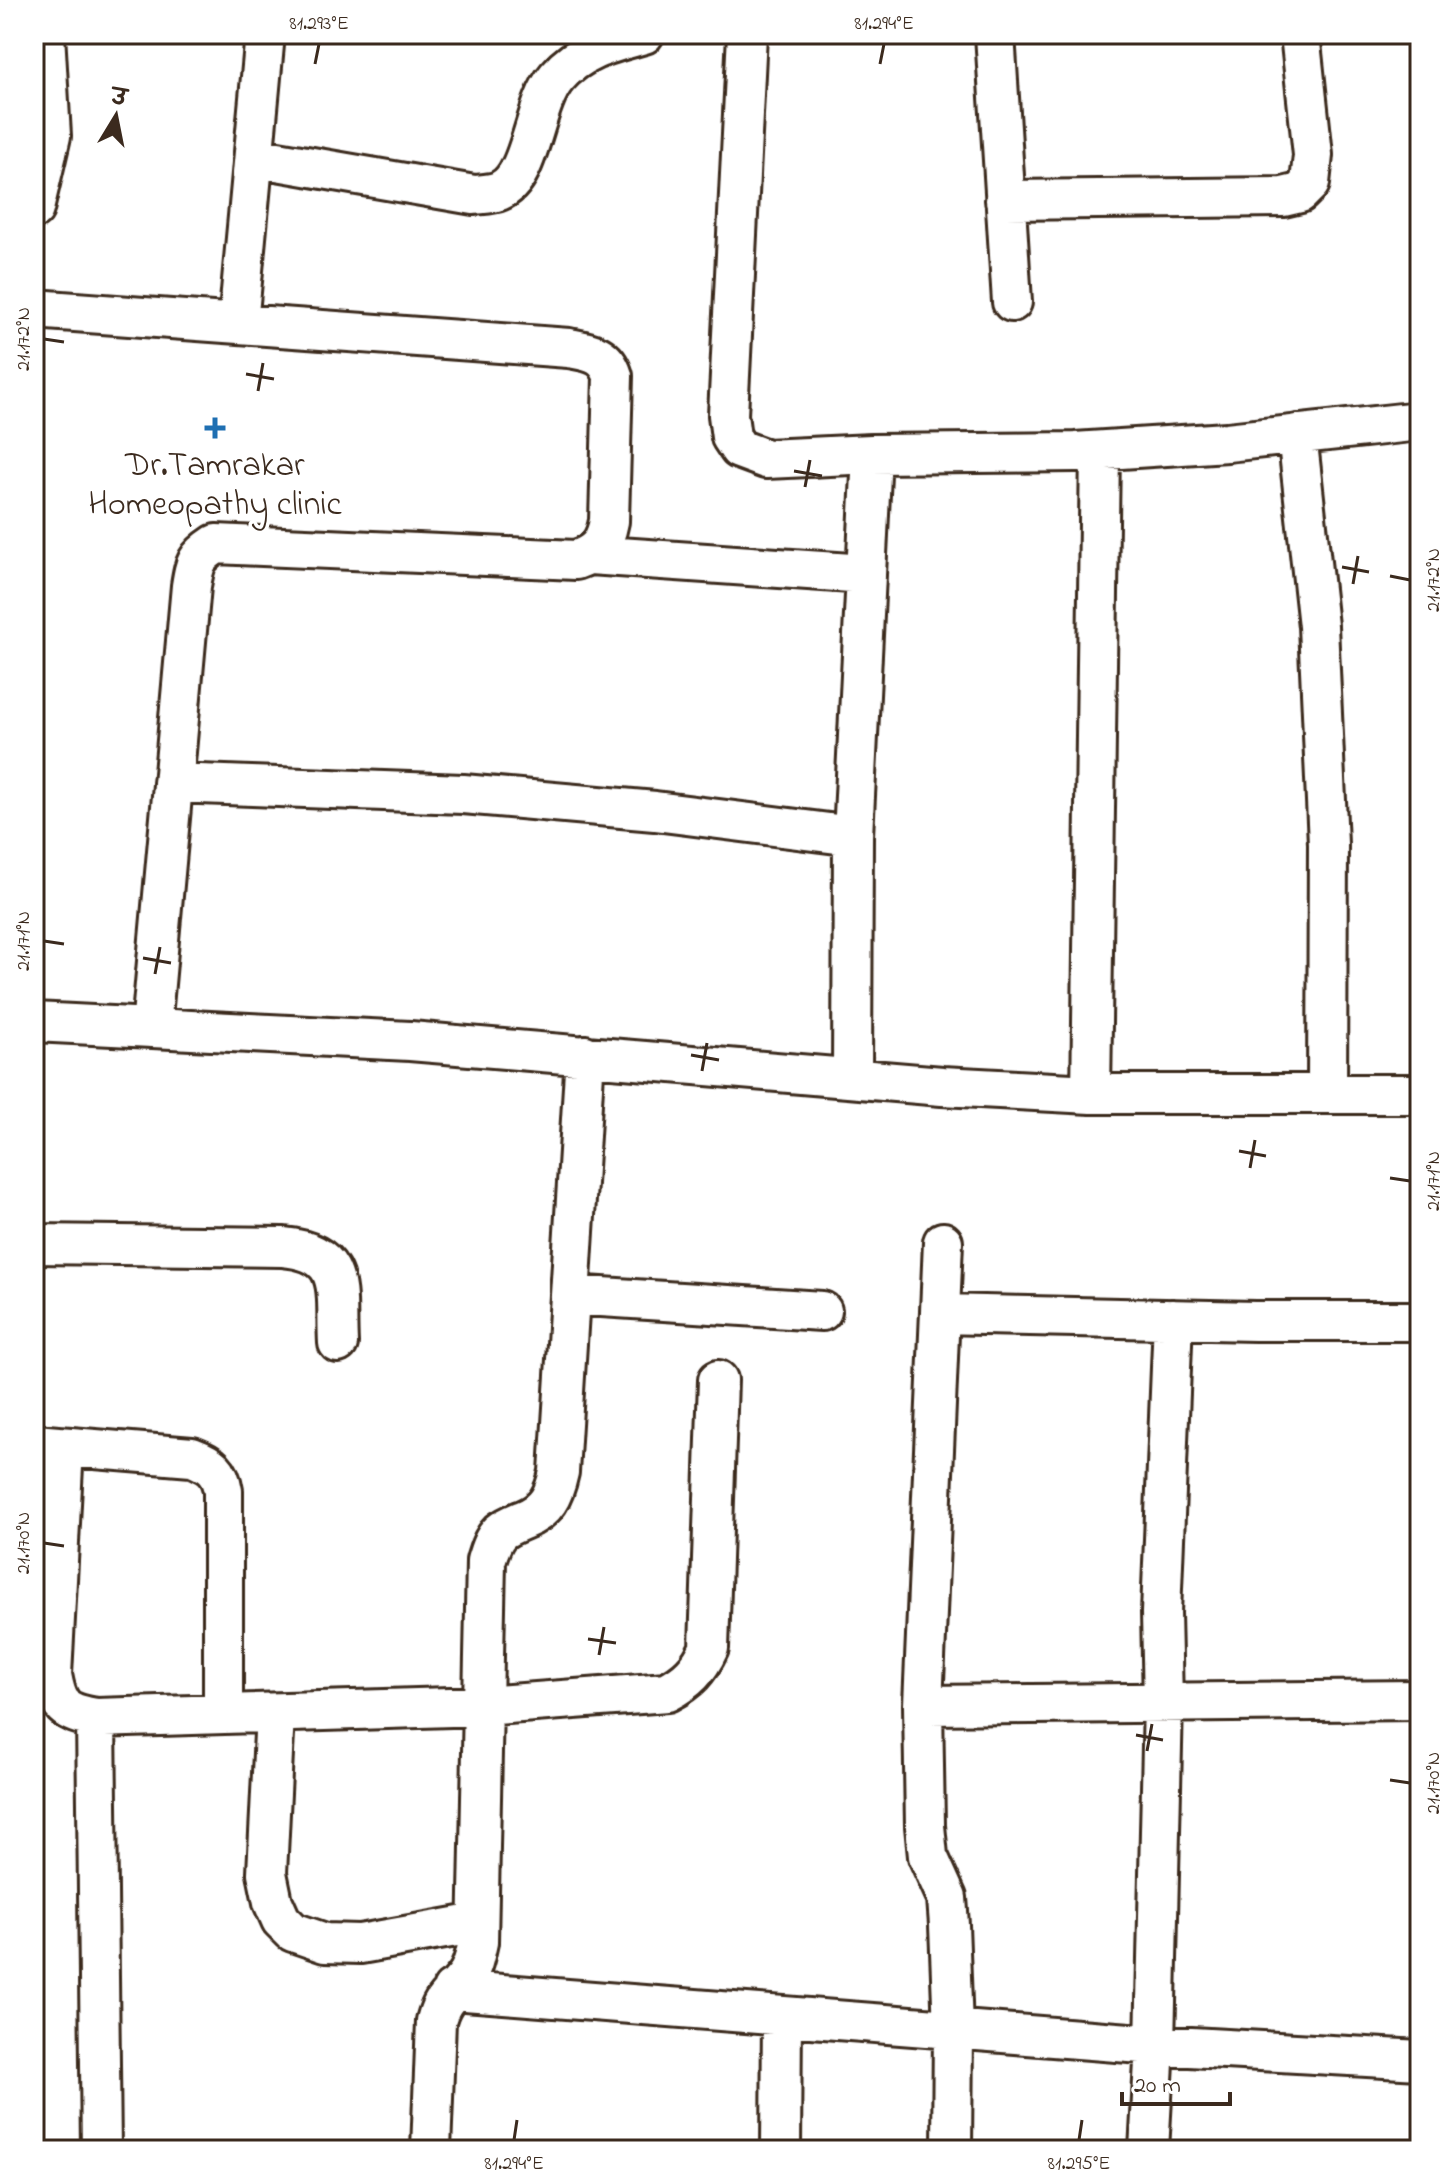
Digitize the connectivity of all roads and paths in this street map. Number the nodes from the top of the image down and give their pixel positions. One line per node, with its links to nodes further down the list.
1 (45, 34): 9 (street)
2 (265, 34): 7 (street)
3 (644, 34): 7 (street)
4 (747, 34): 16 (street)
5 (995, 34): 8 (street)
6 (1300, 34): 8 (street)
7 (254, 157): 12 (street)
8 (1005, 200): 10 (street)
9 (34, 209)
10 (1012, 302)
11 (34, 309): 12 (street)
12 (238, 324): 17 (street)
13 (1420, 421): 14 (street)
14 (1297, 434): 15 (street); 26 (street)
15 (1100, 451): 16 (street); 25 (street)
16 (872, 454): 18 (street)
17 (590, 555): 18 (street); 19 (street)
18 (866, 574): 20 (street)
19 (173, 783): 20 (street); 22 (street)
20 (853, 836): 24 (street)
21 (34, 1022): 22 (street)
22 (151, 1028): 23 (street)
23 (585, 1055): 24 (street); 30 (street)
24 (852, 1078): 25 (street)
25 (1091, 1094): 26 (street)
26 (1327, 1094): 27 (street)
27 (1420, 1094)
28 (943, 1242): 32 (street)
29 (34, 1244): 35 (street)
30 (570, 1295): 31 (street); 41 (street)
31 (822, 1311)
32 (940, 1314): 33 (street); 40 (street)
33 (1173, 1319): 34 (street); 39 (street)
34 (1420, 1321)
35 (338, 1343)
36 (718, 1380): 41 (street)
37 (49, 1446): 43 (street); 44 (street)
38 (1420, 1700): 39 (street)
39 (1163, 1703): 40 (street); 49 (street)
40 (923, 1705): 48 (street)
41 (483, 1706): 42 (street); 45 (street)
42 (275, 1713): 43 (street); 45 (street)
43 (223, 1714): 44 (street)
44 (96, 1718): 51 (street)
45 (478, 1923): 46 (street)
46 (452, 1990): 47 (street); 52 (street)
47 (782, 2016): 48 (street); 53 (street)
48 (953, 2029): 49 (street); 54 (street)
49 (1155, 2045): 50 (street); 55 (street)
50 (1420, 2060)
51 (101, 2150)
52 (431, 2150)
53 (781, 2150)
54 (952, 2150)
55 (1149, 2150)

